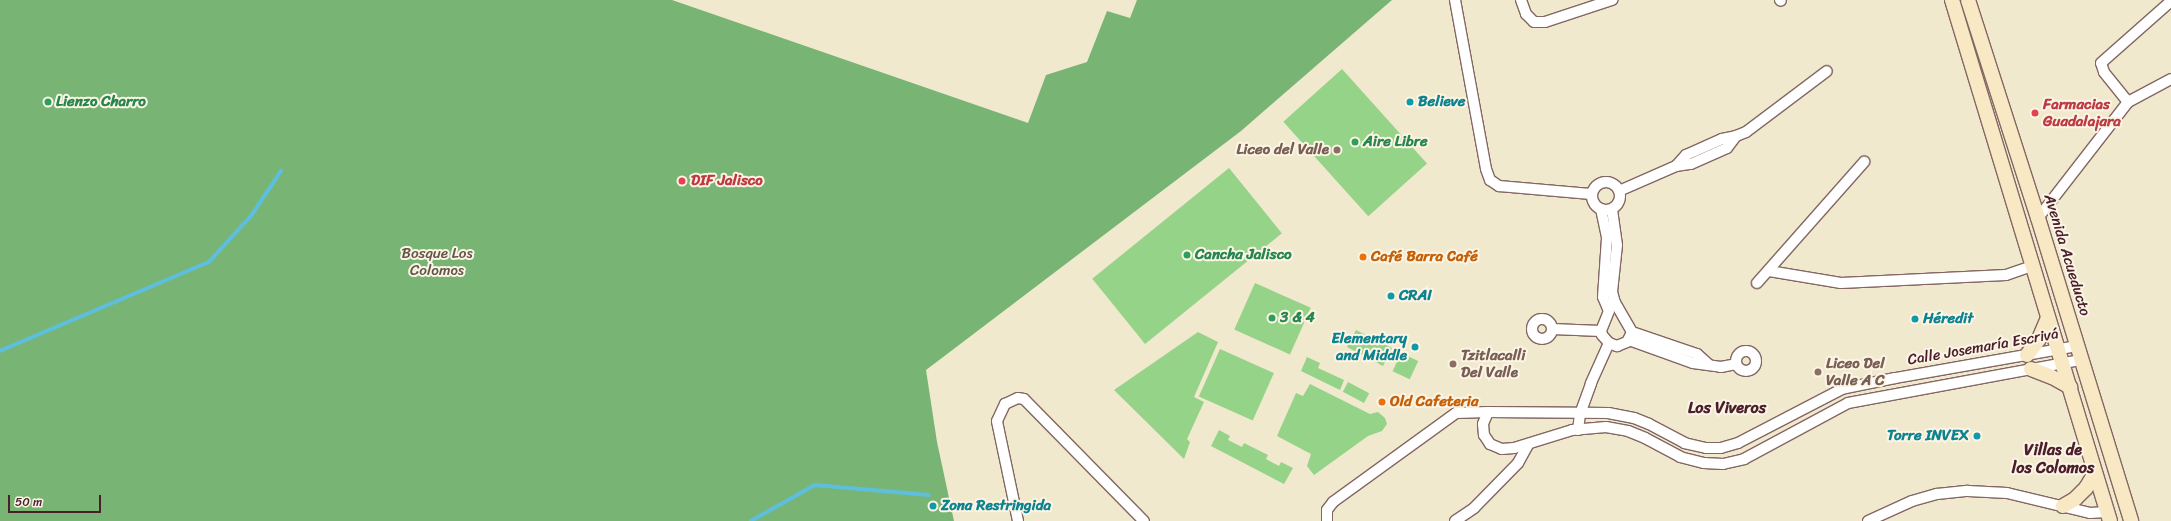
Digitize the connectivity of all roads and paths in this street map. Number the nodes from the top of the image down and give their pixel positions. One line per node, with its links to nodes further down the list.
1 (1455, 0): 12 (street)
2 (1521, 0): 3 (street)
3 (1612, 0)
4 (1952, 0): 17 (main road)
5 (1968, 0): 15 (main road, Avenida Acueducto)
6 (2171, 1): 9 (street)
7 (1827, 70): 11 (street)
8 (2171, 79): 9 (street)
9 (2128, 102): 15 (street)
10 (1864, 162): 19 (street)
11 (1619, 190): 12 (street); 14 (street)
12 (1591, 194): 13 (street)
13 (1601, 209): 14 (street); 23 (street)
14 (1612, 209): 24 (street)
15 (2038, 218): 16 (main road, Avenida Acueducto)
16 (2044, 239): 17 (main road); 26 (main road, Avenida Acueducto)
17 (2025, 243): 18 (main road)
18 (2032, 266): 19 (street); 21 (main road)
19 (1769, 271): 20 (street)
20 (1757, 283)
21 (2048, 318): 27 (main road); 28 (main road)
22 (1552, 329): 23 (street)
23 (1601, 330): 25 (street)
24 (1631, 336): 25 (street); 30 (street)
25 (1612, 344): 37 (street)
26 (2077, 346): 27 (street, Calle Josemaría Escrivá); 29 (main road, Avenida Acueducto)
27 (2058, 350): 28 (street, Calle Josemaría Escrivá); 31 (main road)
28 (2027, 355): 33 (street, Calle Josemaría Escrivá)
29 (2082, 360): 31 (street, Calle Josemaría Escrivá); 50 (main road, Avenida Acueducto)
30 (1736, 364)
31 (2062, 364): 32 (street, Calle Josemaría Escrivá); 34 (main road)
32 (2031, 369): 34 (main road); 35 (street, Calle Josemaría Escrivá)
33 (1895, 378): 35 (street); 38 (street, Calle Josemaría Escrivá)
34 (2070, 387): 42 (main road)
35 (1898, 393): 40 (street, Calle Josemaría Escrivá)
36 (1488, 412): 37 (street, Calle Josemaría Escrivá); 41 (street, Calle Josemaría Escrivá); 47 (street)
37 (1584, 414): 38 (street, Calle Josemaría Escrivá); 39 (street)
38 (1768, 428): 40 (street)
39 (1581, 429): 40 (street, Calle Josemaría Escrivá); 41 (street, Calle Josemaría Escrivá)
40 (1777, 441)
41 (1528, 445): 48 (street)
42 (2095, 473): 43 (main road); 44 (main road)
43 (2063, 506): 44 (street); 49 (street)
44 (2108, 516)
45 (1018, 521): 46 (street)
46 (1144, 521)
47 (1327, 521)
48 (1455, 521)
49 (1868, 521)
50 (2131, 521)

